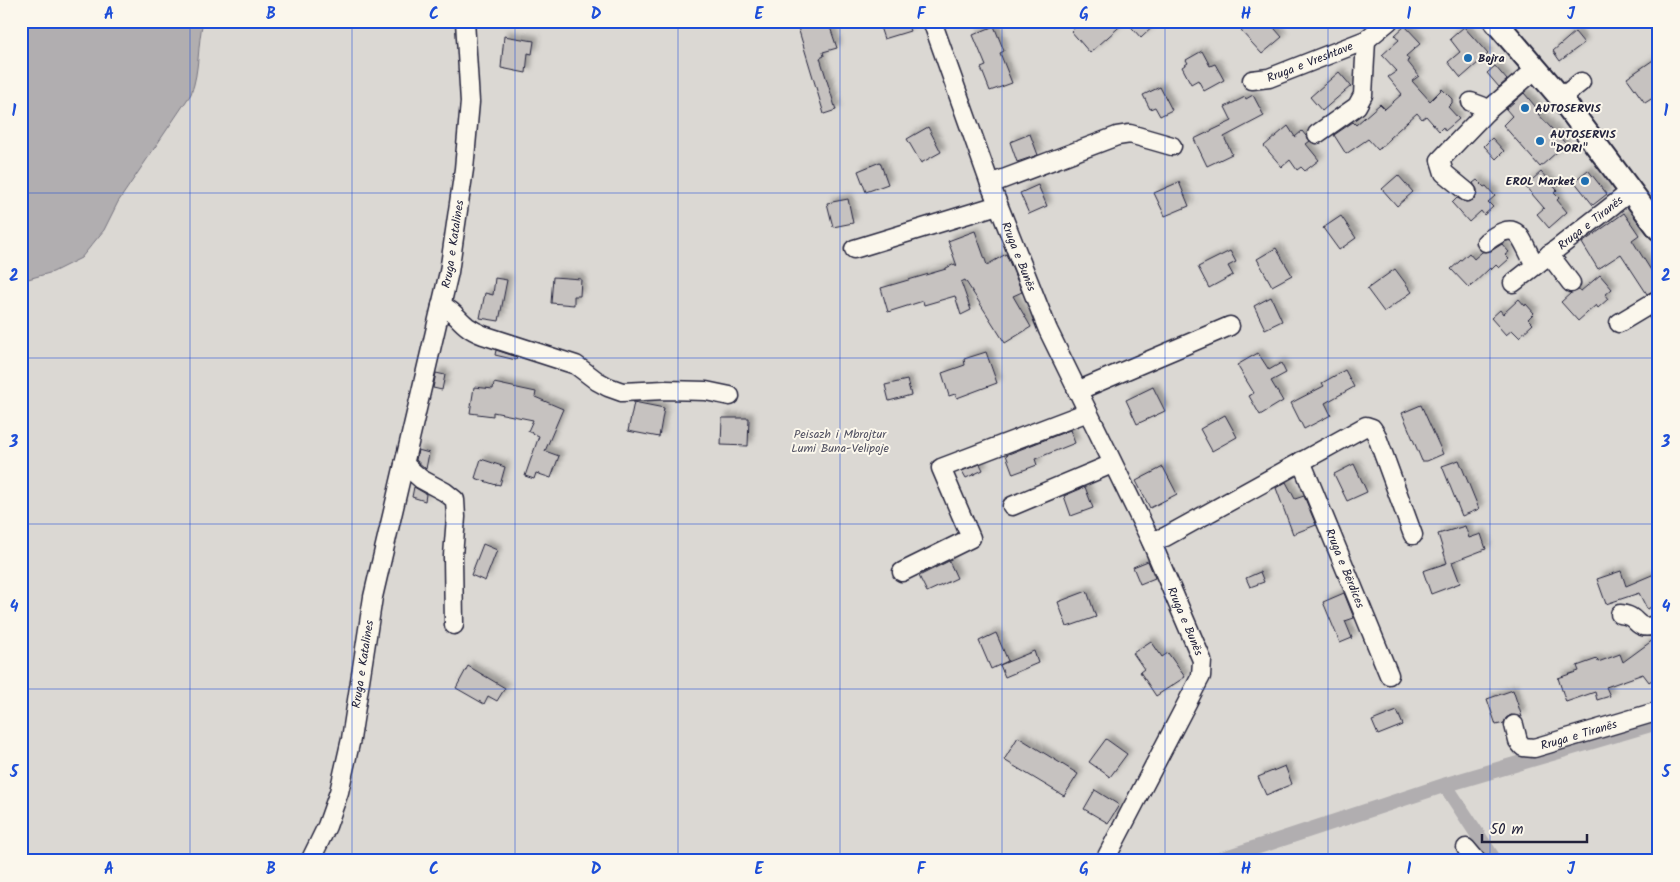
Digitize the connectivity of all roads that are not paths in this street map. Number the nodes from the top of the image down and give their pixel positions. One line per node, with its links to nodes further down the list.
1 (465, 21): 26 (street, Rruga e Katalines)
2 (1389, 21): 5 (street, Rruga e Vreshtave)
3 (1495, 21): 6 (main road, Rruga e Tiranës)
4 (938, 24): 14 (street, Rruga e Bunës)
5 (1366, 40): 7 (street, Rruga e Vreshtave); 12 (street, Rruga e Vreshtave)
6 (1536, 69): 9 (main road, Rruga e Tiranës); 11 (street)
7 (1252, 80)
8 (1581, 82): 9 (street)
9 (1561, 98): 15 (main road, Rruga e Tiranës)
10 (1471, 102): 11 (street)
11 (1486, 112): 16 (street)
12 (1317, 134)
13 (1172, 146): 14 (street)
14 (990, 184): 17 (street, Rruga e Bunës)
15 (1631, 191): 18 (main road, Rruga e Tiranës); 21 (street, Rruga e Tiranës)
16 (1467, 192)
17 (998, 205): 20 (street); 29 (street, Rruga e Bunës)
18 (1659, 229)
19 (1486, 242): 22 (street)
20 (854, 249)
21 (1549, 254): 22 (street, Rruga e Tiranës); 24 (street, Rruga e Tiranës)
22 (1535, 265): 23 (street, Rruga e Tiranës)
23 (1513, 283)
24 (1571, 283)
25 (1659, 299): 27 (street)
26 (441, 306): 30 (street); 33 (street, Rruga e Katalines)
27 (1619, 323)
28 (1230, 326): 29 (street)
29 (1077, 390): 31 (street, Rruga e Bunës)
30 (730, 396)
31 (1088, 412): 34 (street, Rruga e Bunës); 38 (street)
32 (1301, 461): 36 (street); 37 (street); 42 (street, Rruga e Bërdices)
33 (404, 464): 41 (street); 46 (street, Rruga e Katalines)
34 (1112, 464): 35 (street); 37 (street, Rruga e Bunës)
35 (1012, 506)
36 (1412, 535)
37 (1151, 542): 45 (street, Rruga e Bunës)
38 (902, 572)
39 (1620, 614): 40 (street)
40 (1659, 624)
41 (454, 625)
42 (1389, 675)
43 (1659, 711): 44 (street, Rruga e Tiranës)
44 (1514, 726)
45 (1106, 860)
46 (310, 861)

